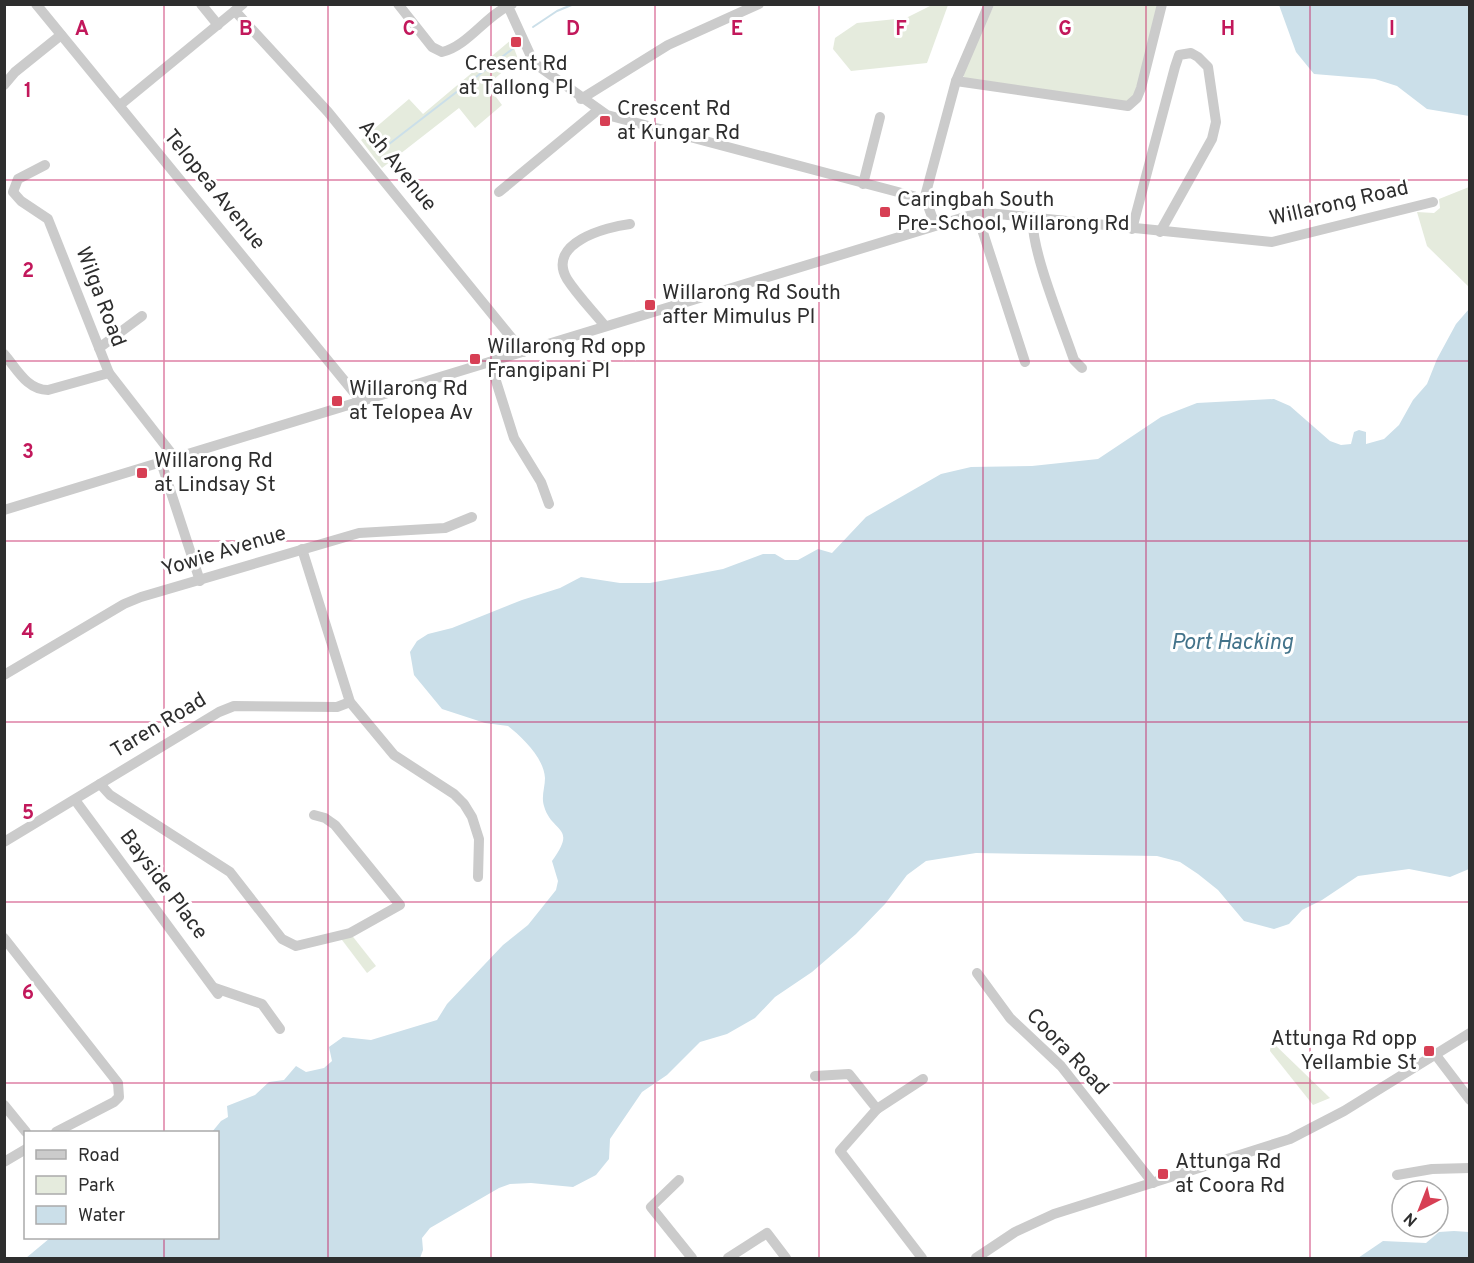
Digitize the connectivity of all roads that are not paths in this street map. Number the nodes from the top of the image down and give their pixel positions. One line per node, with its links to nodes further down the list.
1 (36, 4): 10 (street, Telopea Avenue)
2 (201, 4): 9 (street)
3 (398, 4): 7 (street)
4 (759, 4): 13 (street)
5 (989, 4): 11 (street)
6 (1162, 4): 11 (street)
7 (509, 5): 13 (street)
8 (239, 8): 9 (street); 31 (street, Ash Avenue)
9 (218, 25): 14 (street)
10 (61, 35): 12 (street); 14 (street, Telopea Avenue)
11 (956, 81): 20 (street)
12 (4, 85)
13 (581, 99): 15 (street)
14 (120, 105): 37 (street, Telopea Avenue)
15 (598, 110): 18 (street); 19 (street)
16 (880, 117): 18 (street)
17 (45, 165): 30 (street, Wilga Road)
18 (863, 184): 20 (street)
19 (500, 192)
20 (924, 200): 25 (street)
21 (1433, 202): 27 (street, Willarong Road)
22 (977, 214): 23 (street, Willarong Road); 25 (street, Willarong Road); 34 (street)
23 (1033, 218): 26 (street, Willarong Road); 35 (street)
24 (630, 224): 29 (street)
25 (935, 225): 29 (street, Willarong Road)
26 (1132, 229): 27 (street, Willarong Road); 27 (street)
27 (1160, 232)
28 (142, 316): 30 (street)
29 (605, 326): 31 (street, Willarong Road)
30 (99, 348): 36 (street, Wilga Road)
31 (523, 352): 33 (street, Willarong Road)
32 (4, 354): 36 (street)
33 (490, 362): 37 (street, Willarong Road); 40 (street)
34 (1025, 362)
35 (1082, 368)
36 (109, 373): 38 (street, Wilga Road)
37 (361, 401): 38 (street, Willarong Road)
38 (175, 458): 39 (street, Willarong Road)
39 (161, 462): 41 (street, Willarong Road); 44 (street)
40 (549, 504)
41 (4, 510)
42 (472, 517): 43 (street, Yowie Avenue)
43 (302, 549): 44 (street, Yowie Avenue); 46 (street)
44 (200, 581): 45 (street, Yowie Avenue)
45 (4, 675)
46 (350, 702): 47 (street, Taren Road); 51 (street)
47 (100, 784): 48 (street, Taren Road); 49 (street)
48 (75, 800): 50 (street, Taren Road); 54 (street, Bayside Place)
49 (314, 815)
50 (4, 842)
51 (478, 877)
52 (4, 938): 63 (street)
53 (977, 973): 69 (street, Coora Road)
54 (280, 1029)
55 (1470, 1033): 56 (street)
56 (1435, 1054): 59 (street); 69 (street)
57 (815, 1076): 61 (street)
58 (923, 1079): 61 (street)
59 (1470, 1100)
60 (4, 1105): 62 (street)
61 (877, 1109): 74 (street)
62 (25, 1131)
63 (58, 1131)
64 (24, 1150): 65 (street)
65 (4, 1162)
66 (1470, 1168): 67 (street)
67 (1397, 1174)
68 (679, 1180): 71 (street)
69 (1153, 1184): 70 (street)
70 (982, 1257)
71 (692, 1258)
72 (728, 1258): 73 (street)
73 (786, 1258)
74 (922, 1258)

